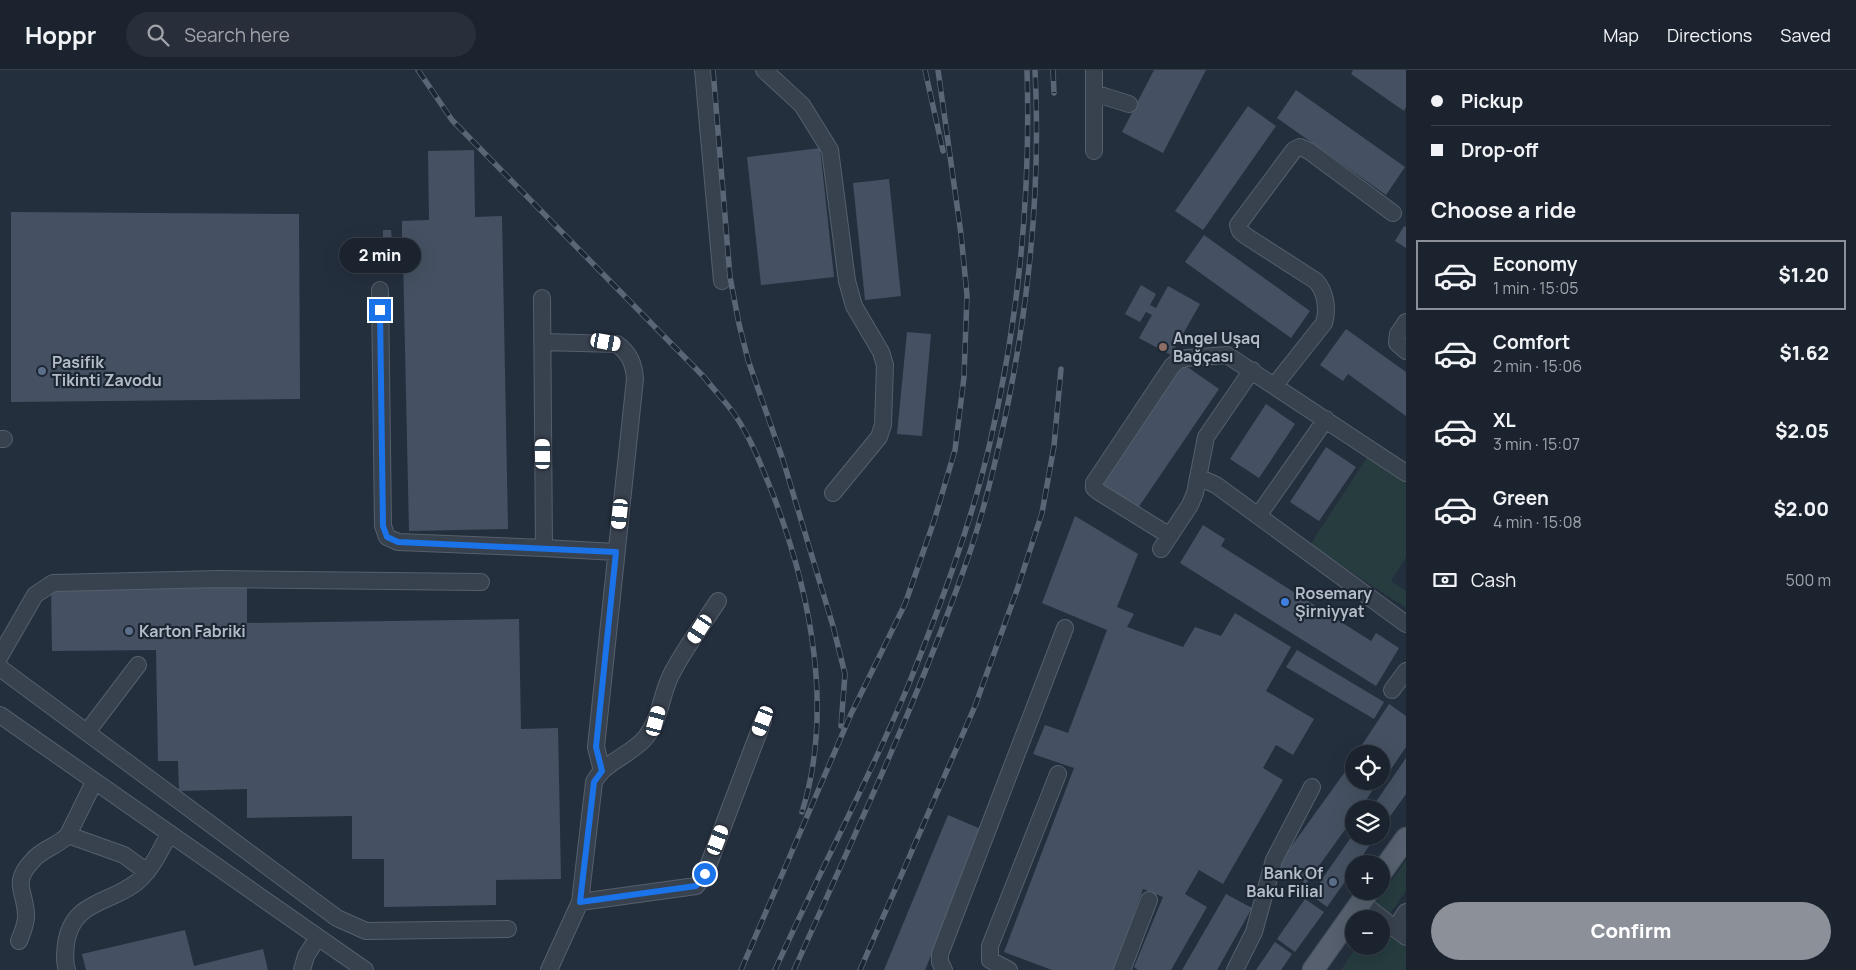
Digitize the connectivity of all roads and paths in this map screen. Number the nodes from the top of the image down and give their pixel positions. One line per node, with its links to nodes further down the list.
1 (703, 70): 8 (street)
2 (764, 70): 19 (street)
3 (1094, 70): 4 (street)
4 (1094, 92): 5 (street); 6 (street)
5 (1129, 104)
6 (1094, 151)
7 (1392, 213): 15 (street)
8 (722, 281)
9 (380, 290): 21 (street)
10 (542, 298): 12 (street)
11 (1406, 322): 13 (street)
12 (542, 342): 21 (street); 22 (street)
13 (1406, 350)
14 (1252, 370): 15 (street); 18 (street); 18 (street)
15 (1275, 385): 16 (street)
16 (1326, 419): 17 (street); 20 (street)
17 (1406, 473)
18 (1198, 477): 20 (street)
19 (832, 493)
20 (1258, 516): 25 (street)
21 (544, 548): 22 (street)
22 (616, 552): 35 (street)
23 (481, 582): 27 (street)
24 (718, 601): 35 (street)
25 (1406, 624)
26 (1065, 628): 58 (street)
27 (0, 656)
28 (138, 666): 34 (street)
29 (0, 668): 34 (street)
30 (1406, 671): 31 (street)
31 (1392, 690)
32 (0, 715): 37 (street)
33 (763, 721): 47 (street)
34 (87, 732): 49 (street)
35 (602, 771): 47 (street)
36 (1058, 774): 59 (street)
37 (94, 782): 39 (street); 40 (street)
38 (1312, 787): 61 (street)
39 (169, 834): 43 (street); 51 (street)
40 (68, 835): 43 (street); 52 (street)
41 (1406, 838): 42 (main road)
42 (1390, 860)
43 (146, 872): 54 (street)
44 (1149, 900): 60 (street)
45 (1363, 900): 62 (main road)
46 (1368, 900): 50 (street)
47 (580, 902): 57 (street)
48 (1406, 912): 50 (street)
49 (508, 929)
50 (1400, 933)
51 (318, 937): 53 (street); 55 (street)
52 (19, 941)
53 (348, 965): 56 (street)
54 (67, 970)
55 (302, 970)
56 (365, 970)
57 (549, 970)
58 (944, 970)
59 (1009, 970)
60 (1122, 970)
61 (1235, 970)
62 (1313, 970)

